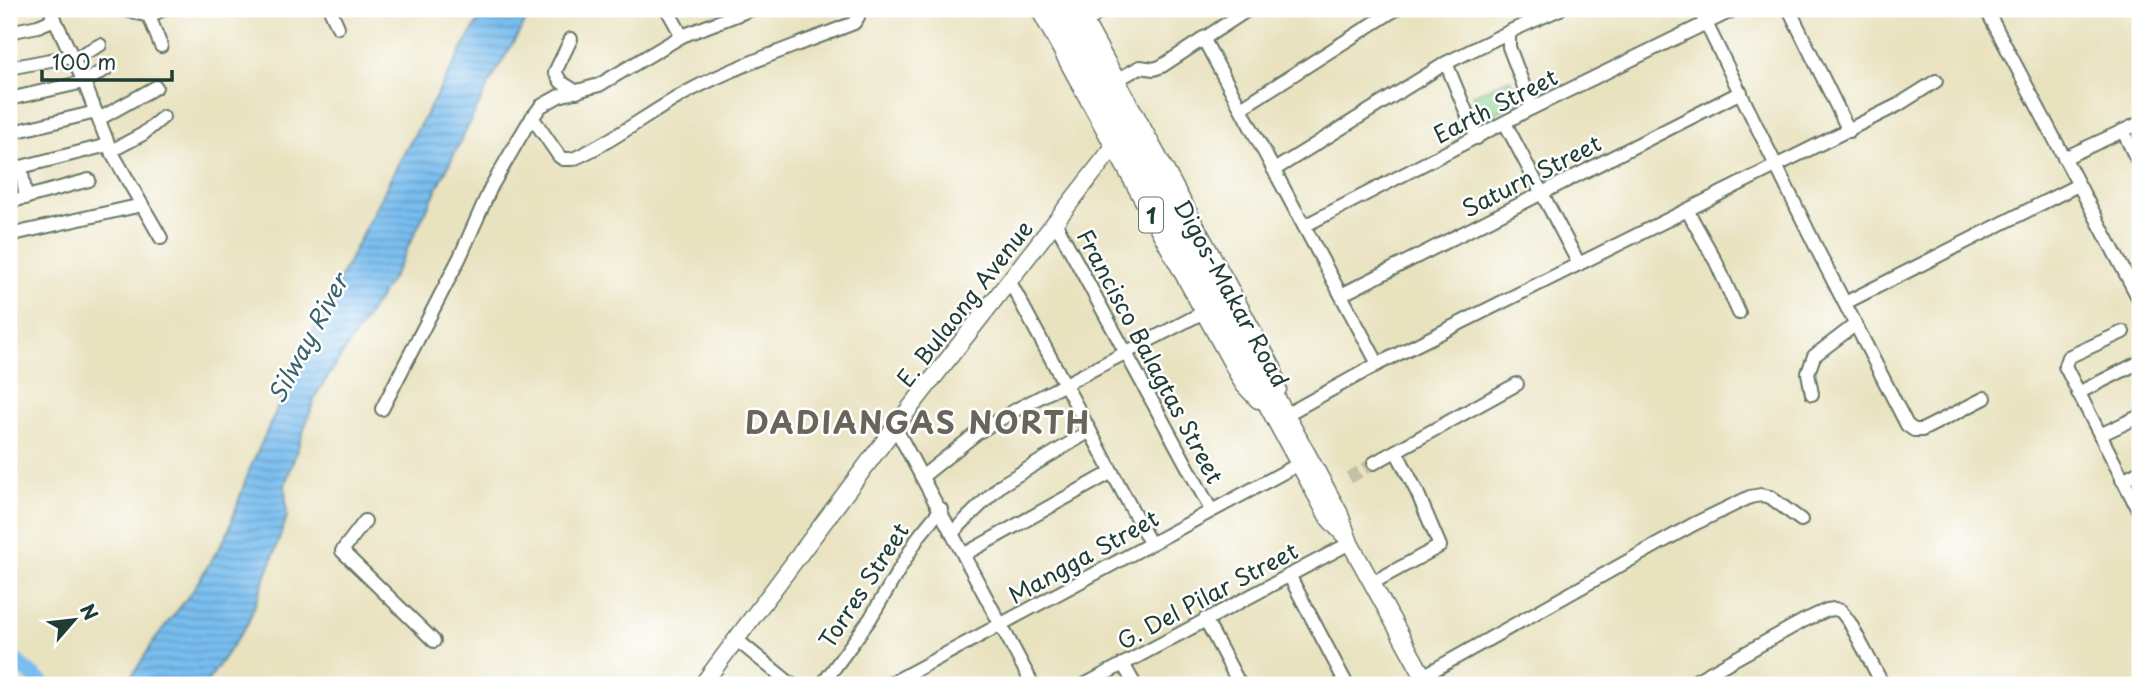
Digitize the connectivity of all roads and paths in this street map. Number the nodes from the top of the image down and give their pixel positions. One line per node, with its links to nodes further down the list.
1 (123, 9): 20 (street)
2 (164, 9): 20 (street)
3 (330, 9): 22 (street)
4 (667, 9): 25 (street)
5 (752, 9): 25 (street)
6 (854, 9): 46 (street)
7 (1039, 9): 28 (main road, Digos-Makar Road / 1)
8 (1051, 9): 90 (main road, Digos-Makar Road / 1)
9 (1065, 9): 90 (main road, Digos-Makar Road / 1)
10 (1102, 9): 19 (main road)
11 (1249, 9): 26 (street)
12 (1396, 9): 42 (street)
13 (1560, 9): 23 (street)
14 (1699, 9): 21 (street)
15 (1735, 9): 21 (street, Earth Street)
16 (1789, 9): 50 (street)
17 (1986, 9): 56 (street)
18 (53, 14): 24 (street); 31 (street)
19 (1081, 15): 28 (main road); 35 (main road, Digos-Makar Road / 1)
20 (149, 16): 30 (street)
21 (1707, 24): 40 (street); 43 (street, Earth Street)
22 (338, 27)
23 (1513, 30): 32 (street); 43 (street)
24 (9, 32)
25 (682, 36): 39 (street)
26 (1203, 38): 35 (street); 42 (street)
27 (570, 39): 39 (street)
28 (1056, 40): 54 (main road, Digos-Makar Road / 1)
29 (100, 45): 31 (street)
30 (161, 46)
31 (72, 58): 33 (street); 37 (street)
32 (1446, 63): 53 (street); 60 (street)
33 (9, 68)
34 (106, 69): 37 (street)
35 (1117, 80): 47 (main road, Digos-Makar Road / 1)
36 (1936, 81): 50 (street)
37 (84, 82): 41 (street); 44 (street)
38 (156, 87): 44 (street)
39 (577, 92): 46 (street)
40 (1741, 92): 57 (street); 63 (street, Saturn Street)
41 (9, 99)
42 (1241, 108): 60 (street)
43 (1532, 108): 48 (street, Earth Street)
44 (98, 115): 52 (street); 55 (street)
45 (163, 117): 55 (street)
46 (532, 117): 89 (street)
47 (1137, 117): 54 (main road, E. Bulaong Avenue); 90 (main road, Digos-Makar Road / 1)
48 (1506, 123): 53 (street, Earth Street); 63 (street)
49 (2140, 123): 51 (street)
50 (1849, 131): 57 (street)
51 (2123, 131): 56 (street); 58 (street)
52 (9, 132)
53 (1477, 138): 69 (street, Earth Street)
54 (1113, 146): 68 (main road, E. Bulaong Avenue); 77 (main road, Digos-Makar Road / 1)
55 (110, 148): 59 (street); 66 (street)
56 (2064, 158): 62 (street)
57 (1776, 166): 67 (street); 76 (street)
58 (2140, 166)
59 (15, 169): 64 (street)
60 (1274, 170): 69 (street)
61 (89, 180): 64 (street)
62 (2078, 185): 75 (street); 76 (street)
63 (1541, 193): 72 (street); 74 (street, Saturn Street)
64 (26, 198): 65 (street)
65 (9, 202)
66 (142, 205): 70 (street); 71 (street)
67 (1687, 210): 72 (street); 78 (street)
68 (1055, 222): 73 (main road, E. Bulaong Avenue); 81 (street, Francisco Balagtas Street)
69 (1304, 226): 74 (street)
70 (9, 235)
71 (161, 238)
72 (1579, 264): 83 (street)
73 (1010, 282): 85 (street); 92 (main road, E. Bulaong Avenue)
74 (1341, 295): 83 (street)
75 (2140, 302)
76 (1845, 303): 79 (street)
77 (1203, 312): 81 (street); 90 (main road, Digos-Makar Road / 1)
78 (1739, 313)
79 (1856, 324): 87 (street); 88 (street)
80 (2123, 332): 86 (street)
81 (1127, 353): 85 (street); 103 (street, Francisco Balagtas Street)
82 (2140, 362): 86 (street)
83 (1378, 364): 90 (street)
84 (1517, 384): 95 (street)
85 (1065, 385): 93 (street); 100 (street)
86 (2078, 393): 94 (street)
87 (1812, 394)
88 (1985, 398)
89 (382, 409)
90 (1279, 415): 97 (main road, Digos-Makar Road / 1); 108 (main road, Digos-Makar Road / 1)
91 (2140, 416): 94 (street)
92 (895, 427): 100 (street); 116 (main road, E. Bulaong Avenue)
93 (1090, 431): 99 (street); 107 (street)
94 (2099, 435): 101 (street)
95 (1396, 451): 96 (street); 112 (street)
96 (1374, 463)
97 (1299, 464): 103 (street, Mangga Street); 108 (main road, Digos-Makar Road / 1)
98 (2140, 471): 101 (street)
99 (1112, 472): 109 (street); 110 (street)
100 (923, 476): 102 (street)
101 (2122, 480): 104 (street)
102 (941, 509): 107 (street); 121 (street, Torres Street)
103 (1211, 510): 109 (street, Mangga Street)
104 (2140, 513)
105 (1801, 520): 118 (street)
106 (365, 521): 115 (street)
107 (953, 532): 110 (street)
108 (1350, 542): 111 (street, G. Del Pilar Street); 112 (main road, Digos-Makar Road / 1)
109 (1150, 543): 114 (street, Mangga Street)
110 (965, 554): 114 (street)
111 (1289, 575): 113 (street, G. Del Pilar Street); 127 (street)
112 (1372, 583): 118 (main road, Digos-Makar Road / 1)
113 (1205, 619): 117 (street, G. Del Pilar Street); 126 (street)
114 (1001, 624): 122 (street, Mangga Street); 123 (street)
115 (434, 640)
116 (737, 640): 119 (main road, E. Bulaong Avenue); 120 (street)
117 (1123, 664): 124 (street, G. Del Pilar Street); 125 (street)
118 (1425, 680)
119 (702, 685)
120 (792, 685)
121 (822, 685)
122 (888, 685)
123 (1033, 685)
124 (1084, 685)
125 (1135, 685)
126 (1240, 685)
127 (1347, 685)
128 (1688, 685): 129 (street)
129 (1883, 685)

